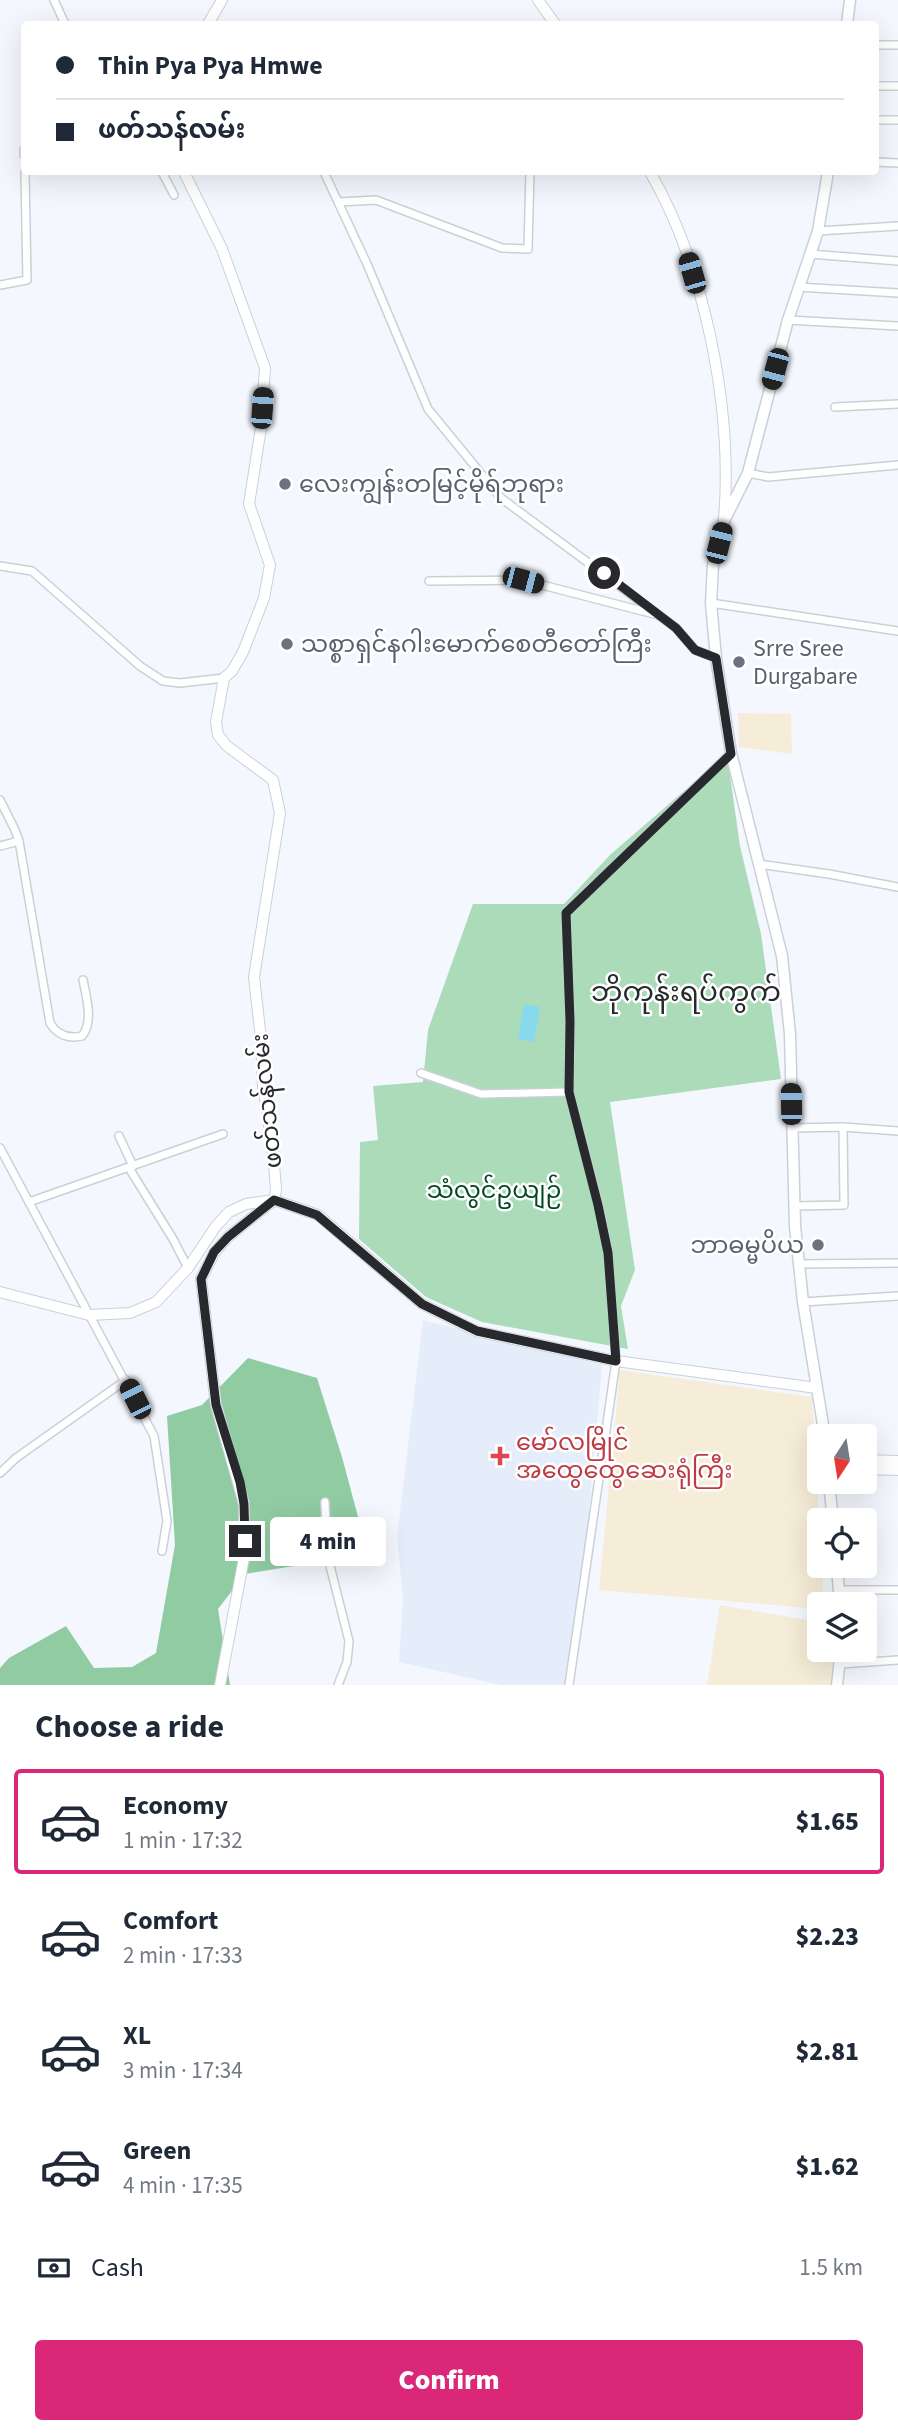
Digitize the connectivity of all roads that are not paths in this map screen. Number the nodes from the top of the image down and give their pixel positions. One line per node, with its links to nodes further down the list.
1 (54, 0): 5 (street)
2 (222, 0): 6 (street)
3 (538, 0): 7 (street)
4 (850, 0): 8 (main road)
5 (64, 21)
6 (210, 21)
7 (553, 21)
8 (847, 21)
9 (898, 45): 10 (street)
10 (879, 46)
11 (879, 86): 12 (street)
12 (898, 86)
13 (879, 120): 14 (street)
14 (898, 120)
15 (879, 162): 16 (street)
16 (898, 163)
17 (25, 175): 30 (street)
18 (164, 175): 24 (street)
19 (185, 175): 46 (street)
20 (326, 175): 25 (street)
21 (530, 175): 25 (street)
22 (652, 175): 39 (street)
23 (827, 175): 27 (main road)
24 (174, 195)
25 (339, 202): 43 (street)
26 (898, 226): 27 (street)
27 (818, 231): 28 (main road)
28 (810, 254): 29 (street); 31 (main road)
29 (898, 261)
30 (0, 285)
31 (798, 287): 32 (street); 33 (main road)
32 (898, 293)
33 (788, 320): 34 (street); 38 (main road)
34 (898, 326)
35 (898, 404): 36 (street)
36 (835, 407)
37 (898, 465): 38 (street)
38 (748, 473): 39 (main road)
39 (724, 521): 42 (main road)
40 (0, 566): 46 (street)
41 (429, 580): 43 (street)
42 (711, 603): 44 (street); 45 (main road)
43 (658, 615): 45 (street)
44 (898, 631)
45 (716, 658): 47 (main road)
46 (224, 678): 63 (street, ဖတ်သန်လမ်း)
47 (731, 754): 51 (main road); 55 (street)
48 (0, 800): 49 (street)
49 (19, 841): 50 (street); 53 (street)
50 (0, 846)
51 (758, 864): 52 (street); 57 (main road)
52 (898, 887)
53 (83, 980)
54 (421, 1073): 55 (street)
55 (569, 1092): 73 (street)
56 (843, 1127): 57 (street); 58 (street); 65 (street)
57 (791, 1128): 65 (main road)
58 (898, 1131)
59 (223, 1134): 62 (street)
60 (119, 1136): 62 (street)
61 (0, 1148): 64 (street)
62 (131, 1167): 64 (street); 68 (street)
63 (274, 1200): 68 (street); 73 (street); 89 (street, ဖတ်သန်လမ်း)
64 (29, 1202): 72 (street)
65 (794, 1206): 67 (main road)
66 (898, 1263): 67 (street)
67 (800, 1264): 71 (main road)
68 (188, 1268): 72 (street)
69 (0, 1292): 72 (street)
70 (898, 1296): 71 (street)
71 (803, 1301): 75 (main road)
72 (89, 1315): 74 (street)
73 (616, 1361): 75 (street); 91 (street)
74 (126, 1380): 81 (street); 83 (street)
75 (817, 1388): 76 (main road)
76 (823, 1424)
77 (877, 1460): 78 (street)
78 (898, 1461)
79 (877, 1469): 80 (street)
80 (898, 1470)
81 (0, 1473)
82 (326, 1502): 90 (street)
83 (162, 1552)
84 (838, 1578): 85 (main road)
85 (839, 1590): 86 (street)
86 (898, 1590)
87 (898, 1660): 88 (street)
88 (840, 1664): 92 (main road)
89 (220, 1685)
90 (338, 1685)
91 (569, 1685)
92 (837, 1685)

